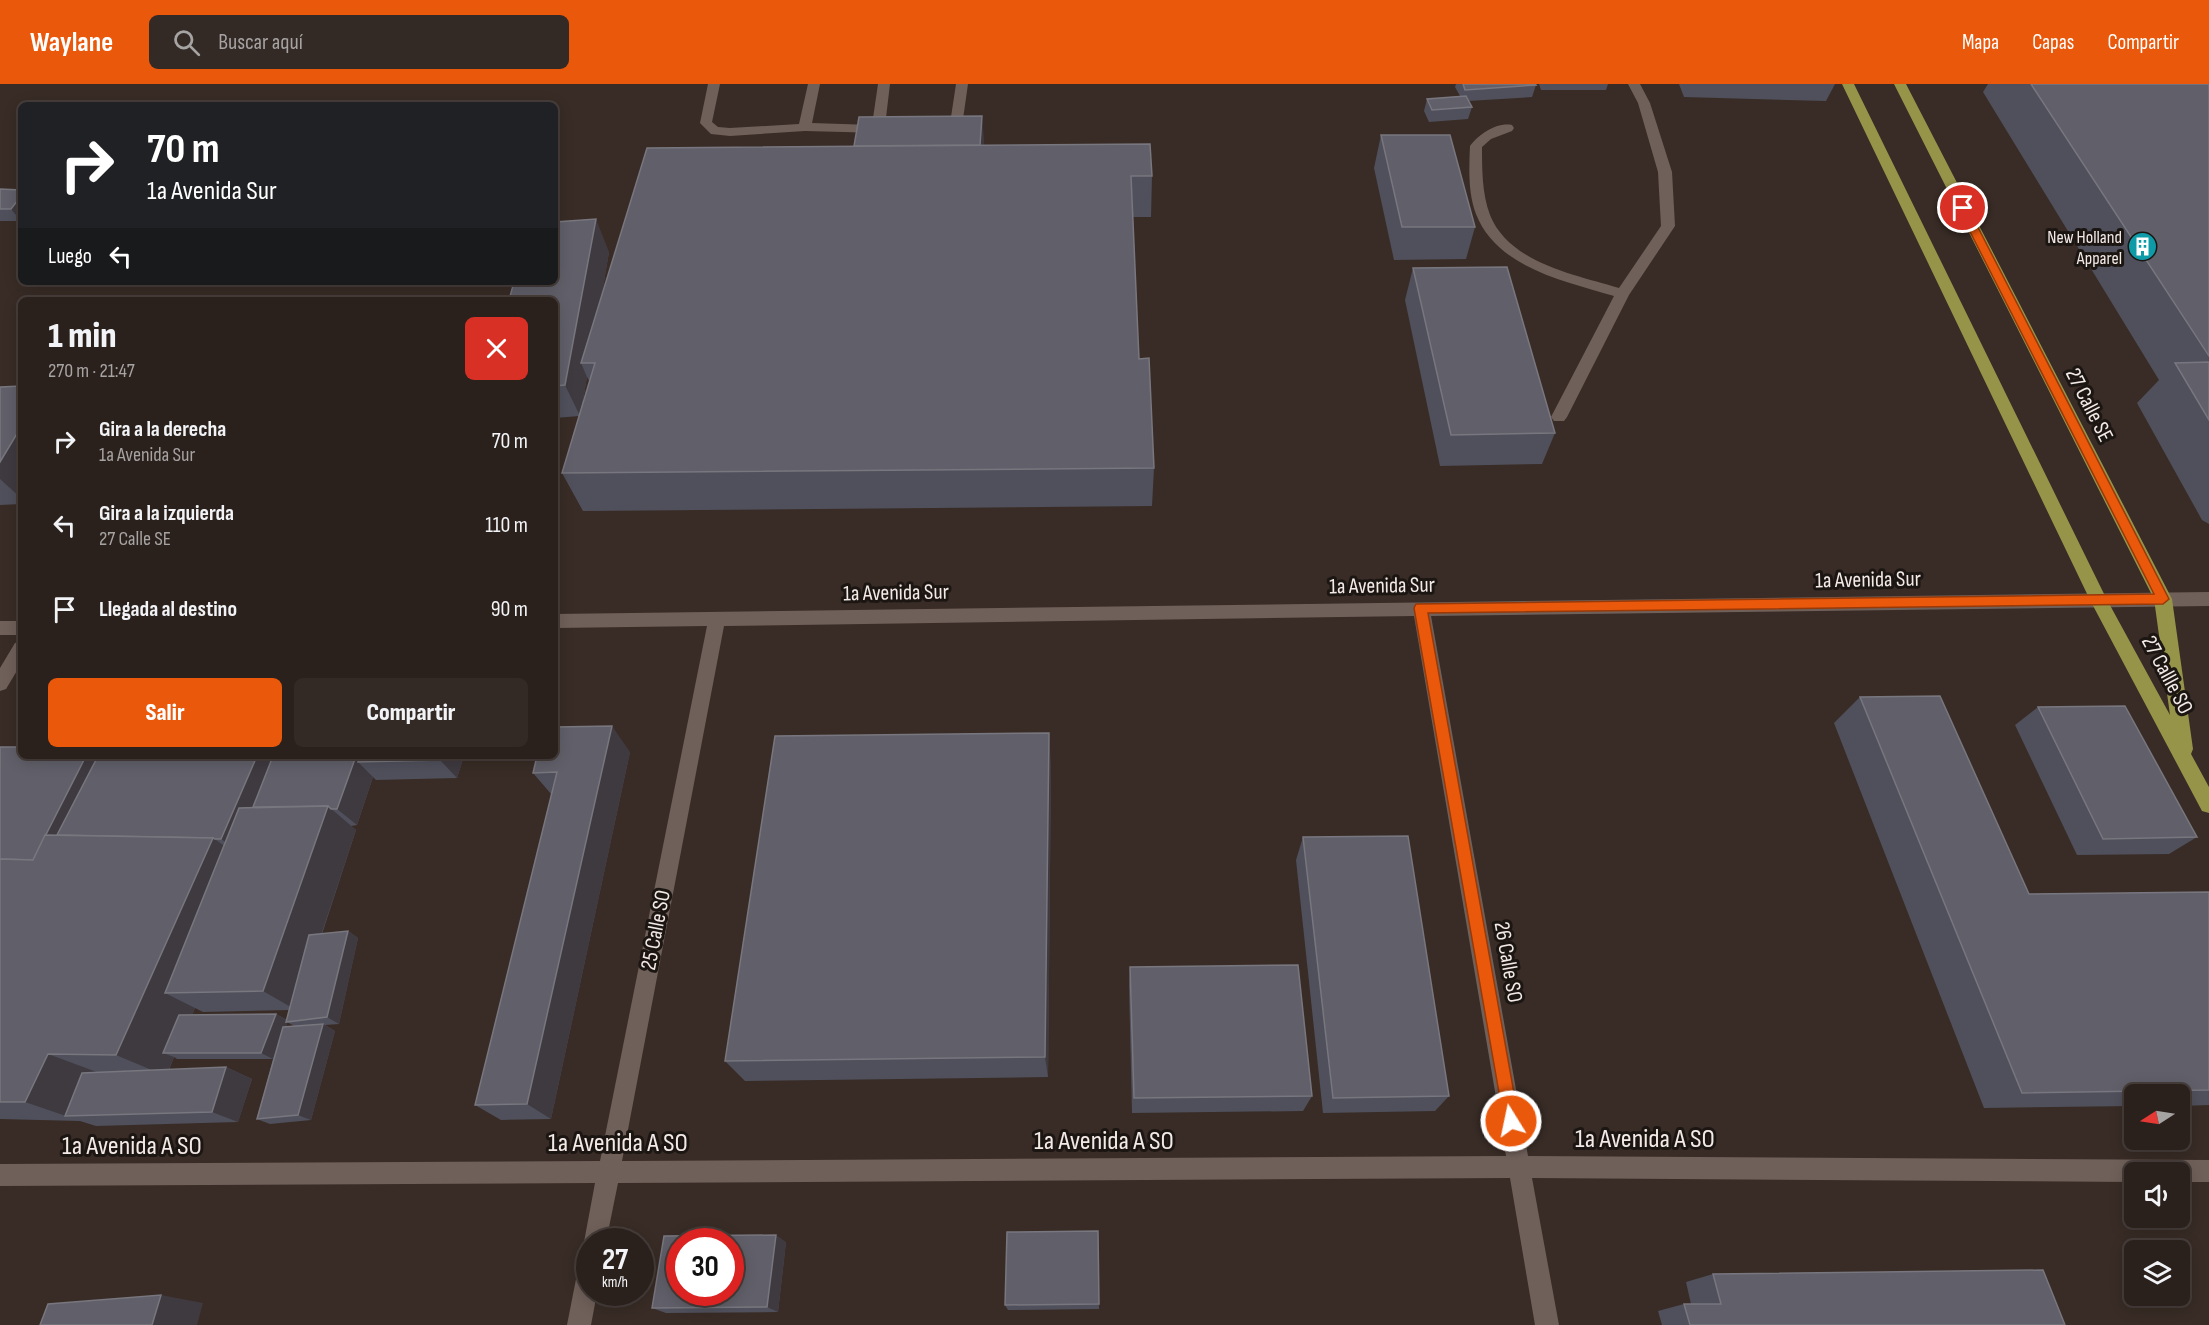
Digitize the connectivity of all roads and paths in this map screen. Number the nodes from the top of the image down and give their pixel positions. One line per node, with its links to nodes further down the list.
1 (714, 84): 8 (street)
2 (814, 84): 8 (street)
3 (884, 84): 12 (street)
4 (962, 84): 10 (street)
5 (1634, 84): 13 (street)
6 (1848, 84): 17 (main road)
7 (1900, 84): 15 (main road, 27 Calle SE)
8 (805, 127): 12 (street)
9 (901, 128): 12 (street)
10 (925, 128)
11 (1508, 128): 13 (street)
12 (878, 129)
13 (1622, 294): 14 (street)
14 (1559, 417)
15 (2163, 599): 16 (street, 1a Avenida Sur); 17 (street, 1a Avenida Sur); 25 (main road, 27 Calle SE)
16 (2209, 599)
17 (2099, 600): 18 (street, 1a Avenida Sur); 25 (main road, 27 Callle SO)
18 (1421, 608): 19 (street, 1a Avenida Sur); 27 (street, 26 Calle SO)
19 (717, 618): 20 (street, 1a Avenida Sur); 29 (street, 25 Calle SO)
20 (558, 621)
21 (0, 628): 22 (street)
22 (18, 628)
23 (18, 653): 24 (street)
24 (0, 684)
25 (2187, 762): 26 (main road, 27 Callle SO)
26 (2209, 805)
27 (1519, 1167): 28 (street, 1a Avenida A SO); 29 (street, 1a Avenida A SO); 34 (street, 26 Calle SO)
28 (2209, 1171)
29 (609, 1172): 30 (street, 1a Avenida A SO); 31 (street, 25 Calle SO)
30 (0, 1175)
31 (598, 1228)
32 (583, 1306): 33 (street)
33 (579, 1325)
34 (1547, 1325)

